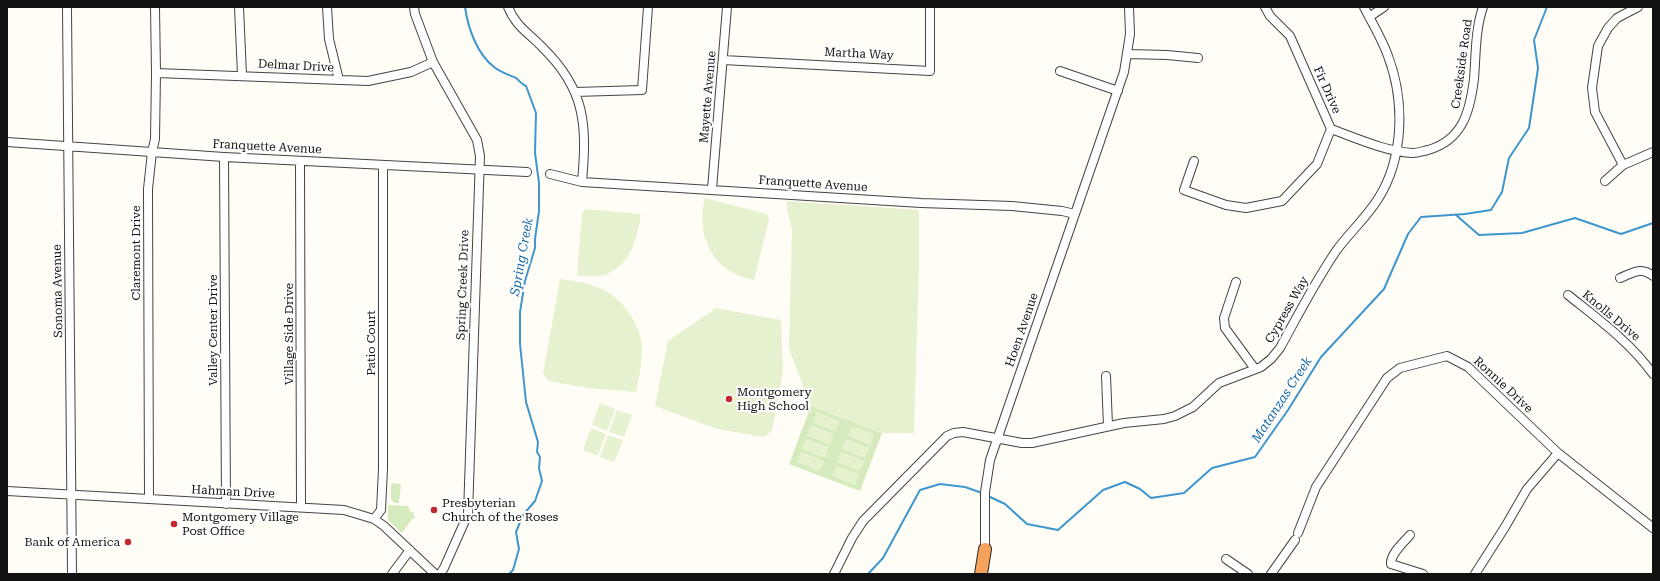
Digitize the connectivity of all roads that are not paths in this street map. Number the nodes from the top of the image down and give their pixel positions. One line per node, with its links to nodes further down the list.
1 (68, 7): 29 (street, Sonoma Avenue)
2 (154, 7): 22 (street, Claremont Drive)
3 (239, 7): 23 (street)
4 (326, 7): 24 (street)
5 (414, 7): 20 (street, Spring Creek Drive)
6 (508, 7): 26 (street)
7 (648, 7): 26 (street)
8 (727, 7): 19 (street, Mayette Avenue)
9 (930, 7): 19 (street, Martha Way)
10 (1130, 7): 17 (street, Hoen Avenue)
11 (1265, 7): 27 (street, Fir Drive)
12 (1364, 7): 16 (street, Cypress Way)
13 (1384, 7): 16 (street)
14 (1484, 7): 30 (street, Creekside Road)
15 (1638, 7): 37 (street)
16 (1369, 17): 30 (street, Cypress Way)
17 (1128, 54): 18 (street); 25 (street, Hoen Avenue)
18 (1198, 58)
19 (723, 60): 43 (street, Mayette Avenue)
20 (433, 62): 24 (street, Delmar Drive); 38 (street, Spring Creek Drive)
21 (1060, 71): 25 (street)
22 (156, 73): 23 (street, Delmar Drive); 31 (street, Claremont Drive)
23 (242, 76): 24 (street, Delmar Drive)
24 (339, 80)
25 (1118, 91): 44 (street, Hoen Avenue)
26 (575, 92): 42 (street)
27 (1331, 130): 30 (street, Creekside Road); 35 (street, Fir Drive)
28 (7, 142): 29 (street, Franquette Avenue)
29 (68, 146): 31 (street, Franquette Avenue); 56 (street, Sonoma Avenue)
30 (1396, 151): 49 (street, Cypress Way)
31 (152, 152): 33 (street, Franquette Avenue); 57 (street, Claremont Drive)
32 (1653, 152): 37 (street)
33 (224, 157): 34 (street, Franquette Avenue); 58 (street, Valley Center Drive)
34 (300, 160): 36 (street, Franquette Avenue); 59 (street, Village Side Drive)
35 (1194, 161)
36 (383, 165): 38 (street, Franquette Avenue); 60 (street, Patio Court)
37 (1623, 165): 41 (street)
38 (478, 169): 39 (street, Franquette Avenue); 69 (street, Spring Creek Drive)
39 (527, 172)
40 (550, 174): 42 (street, Franquette Avenue)
41 (1605, 181)
42 (582, 182): 43 (street, Franquette Avenue)
43 (712, 189): 44 (street, Franquette Avenue)
44 (1075, 214): 53 (street, Hoen Avenue)
45 (1653, 276): 46 (street)
46 (1620, 278)
47 (1236, 282): 49 (street)
48 (1568, 295): 50 (street, Knolls Drive)
49 (1255, 370): 52 (street, Cypress Way)
50 (1653, 374)
51 (1106, 376): 52 (street)
52 (1108, 426): 53 (street, Cypress Way)
53 (998, 438): 63 (street, Hoen Avenue); 70 (street)
54 (1558, 453): 61 (street, Ronnie Drive); 74 (street, Ronnie Drive); 76 (street)
55 (7, 491): 56 (street, Hahman Drive)
56 (72, 495): 57 (street, Hahman Drive); 66 (street, Sonoma Avenue)
57 (149, 499): 58 (street, Hahman Drive)
58 (226, 504): 59 (street, Hahman Drive)
59 (301, 508): 60 (street, Hahman Drive)
60 (374, 519): 64 (street, Hahman Drive)
61 (1653, 528)
62 (1410, 535): 75 (street)
63 (985, 549): 71 (highway); 72 (street, Hoen Avenue)
64 (410, 550): 67 (street); 68 (street, Hahman Drive)
65 (1226, 559): 73 (street)
66 (72, 574)
67 (392, 574)
68 (435, 574)
69 (440, 574)
70 (834, 574)
71 (981, 574)
72 (986, 574)
73 (1248, 574)
74 (1272, 574)
75 (1423, 574)
76 (1475, 574)

